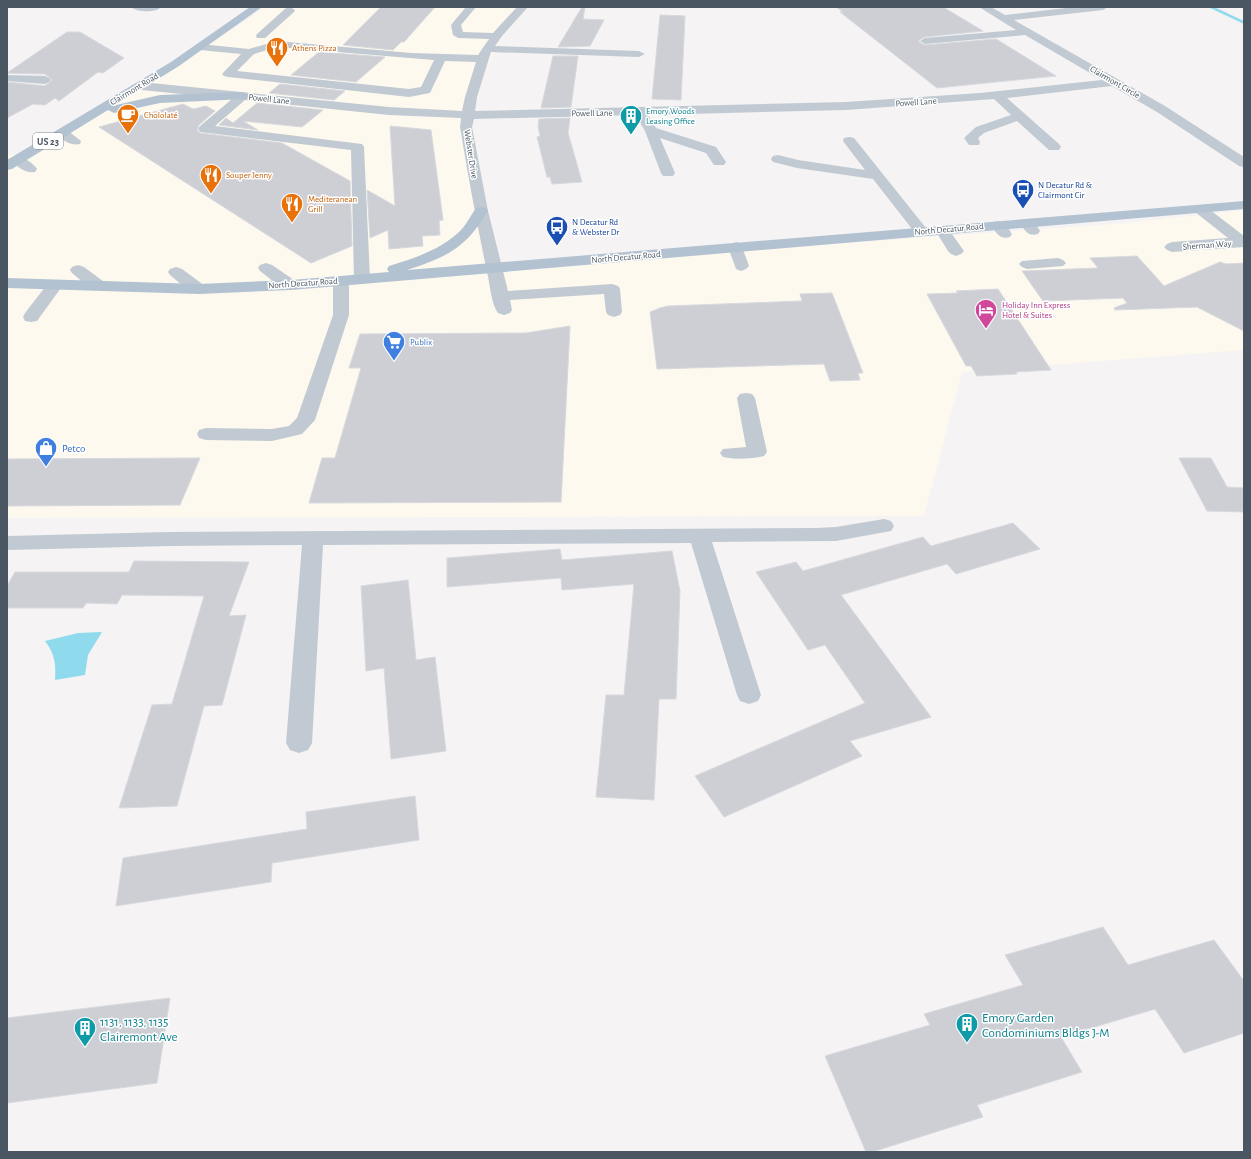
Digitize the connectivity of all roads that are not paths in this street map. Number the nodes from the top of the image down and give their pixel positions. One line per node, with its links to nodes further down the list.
1 (136, 7): 7 (street)
2 (257, 7): 14 (main road, Clairmont Road / US 23)
3 (470, 7): 12 (street)
4 (523, 7): 12 (street, Webster Drive)
5 (984, 7): 9 (street, Clairmont Circle)
6 (1104, 7): 9 (street)
7 (155, 8)
8 (290, 10): 11 (street)
9 (1003, 18): 10 (street, Clairmont Circle)
10 (1027, 32): 13 (street); 22 (street, Clairmont Circle)
11 (261, 36)
12 (497, 36): 16 (street, Webster Drive)
13 (925, 41)
14 (200, 48): 15 (street); 23 (main road, Clairmont Road / US 23)
15 (250, 52): 18 (street); 21 (street)
16 (485, 54): 17 (street); 18 (street); 28 (street, Webster Drive)
17 (639, 54)
18 (441, 58): 21 (street)
19 (7, 78): 20 (street)
20 (45, 80)
21 (297, 81): 26 (street)
22 (1116, 82): 25 (street, Powell Lane); 39 (street, Clairmont Circle)
23 (141, 86): 24 (street, Powell Lane); 29 (main road, Clairmont Road / US 23)
24 (242, 96): 26 (street, Powell Lane); 29 (main road); 60 (street)
25 (998, 96): 27 (street, Powell Lane); 30 (street)
26 (273, 100): 28 (street, Powell Lane)
27 (640, 112): 28 (street, Powell Lane); 31 (street)
28 (467, 115): 46 (street, Webster Drive)
29 (90, 116): 32 (main road, Clairmont Road / US 23)
30 (1019, 116): 35 (street); 36 (street)
31 (651, 132): 38 (street); 42 (street)
32 (62, 133): 34 (street); 40 (main road, Clairmont Road / US 23)
33 (849, 141): 43 (street)
34 (75, 142)
35 (974, 142)
36 (1054, 147)
37 (778, 159): 43 (street)
38 (719, 162)
39 (1244, 162)
40 (10, 164): 41 (street)
41 (30, 169)
42 (668, 173)
43 (877, 176): 48 (street)
44 (1244, 205): 45 (main road, North Decatur Road)
45 (1200, 209): 47 (main road, North Decatur Road); 49 (street, Sherman Way)
46 (481, 211): 57 (street, Webster Drive); 60 (main road)
47 (942, 230): 48 (main road, North Decatur Road); 52 (street)
48 (921, 231): 50 (main road, North Decatur Road)
49 (1243, 242): 51 (street, Sherman Way)
50 (736, 247): 55 (street); 57 (main road, North Decatur Road)
51 (1172, 247)
52 (956, 251)
53 (1058, 263): 54 (street)
54 (1027, 264)
55 (741, 266)
56 (266, 268): 64 (street)
57 (493, 268): 60 (main road, North Decatur Road); 67 (street, Webster Drive)
58 (78, 270): 65 (street)
59 (176, 272): 66 (street)
60 (362, 279): 61 (main road, North Decatur Road)
61 (341, 281): 64 (main road, North Decatur Road); 70 (street)
62 (7, 283): 63 (main road, North Decatur Road)
63 (56, 285): 65 (main road, North Decatur Road); 68 (street)
64 (291, 285): 66 (main road, North Decatur Road)
65 (101, 287): 66 (main road, North Decatur Road)
66 (199, 289)
67 (614, 312)
68 (31, 317)
69 (746, 398): 71 (street)
70 (206, 434)
71 (730, 453)
72 (884, 526): 73 (street)
73 (699, 535): 74 (street); 76 (street)
74 (313, 538): 75 (street); 77 (street)
75 (7, 543)
76 (749, 695)
77 (299, 743)

